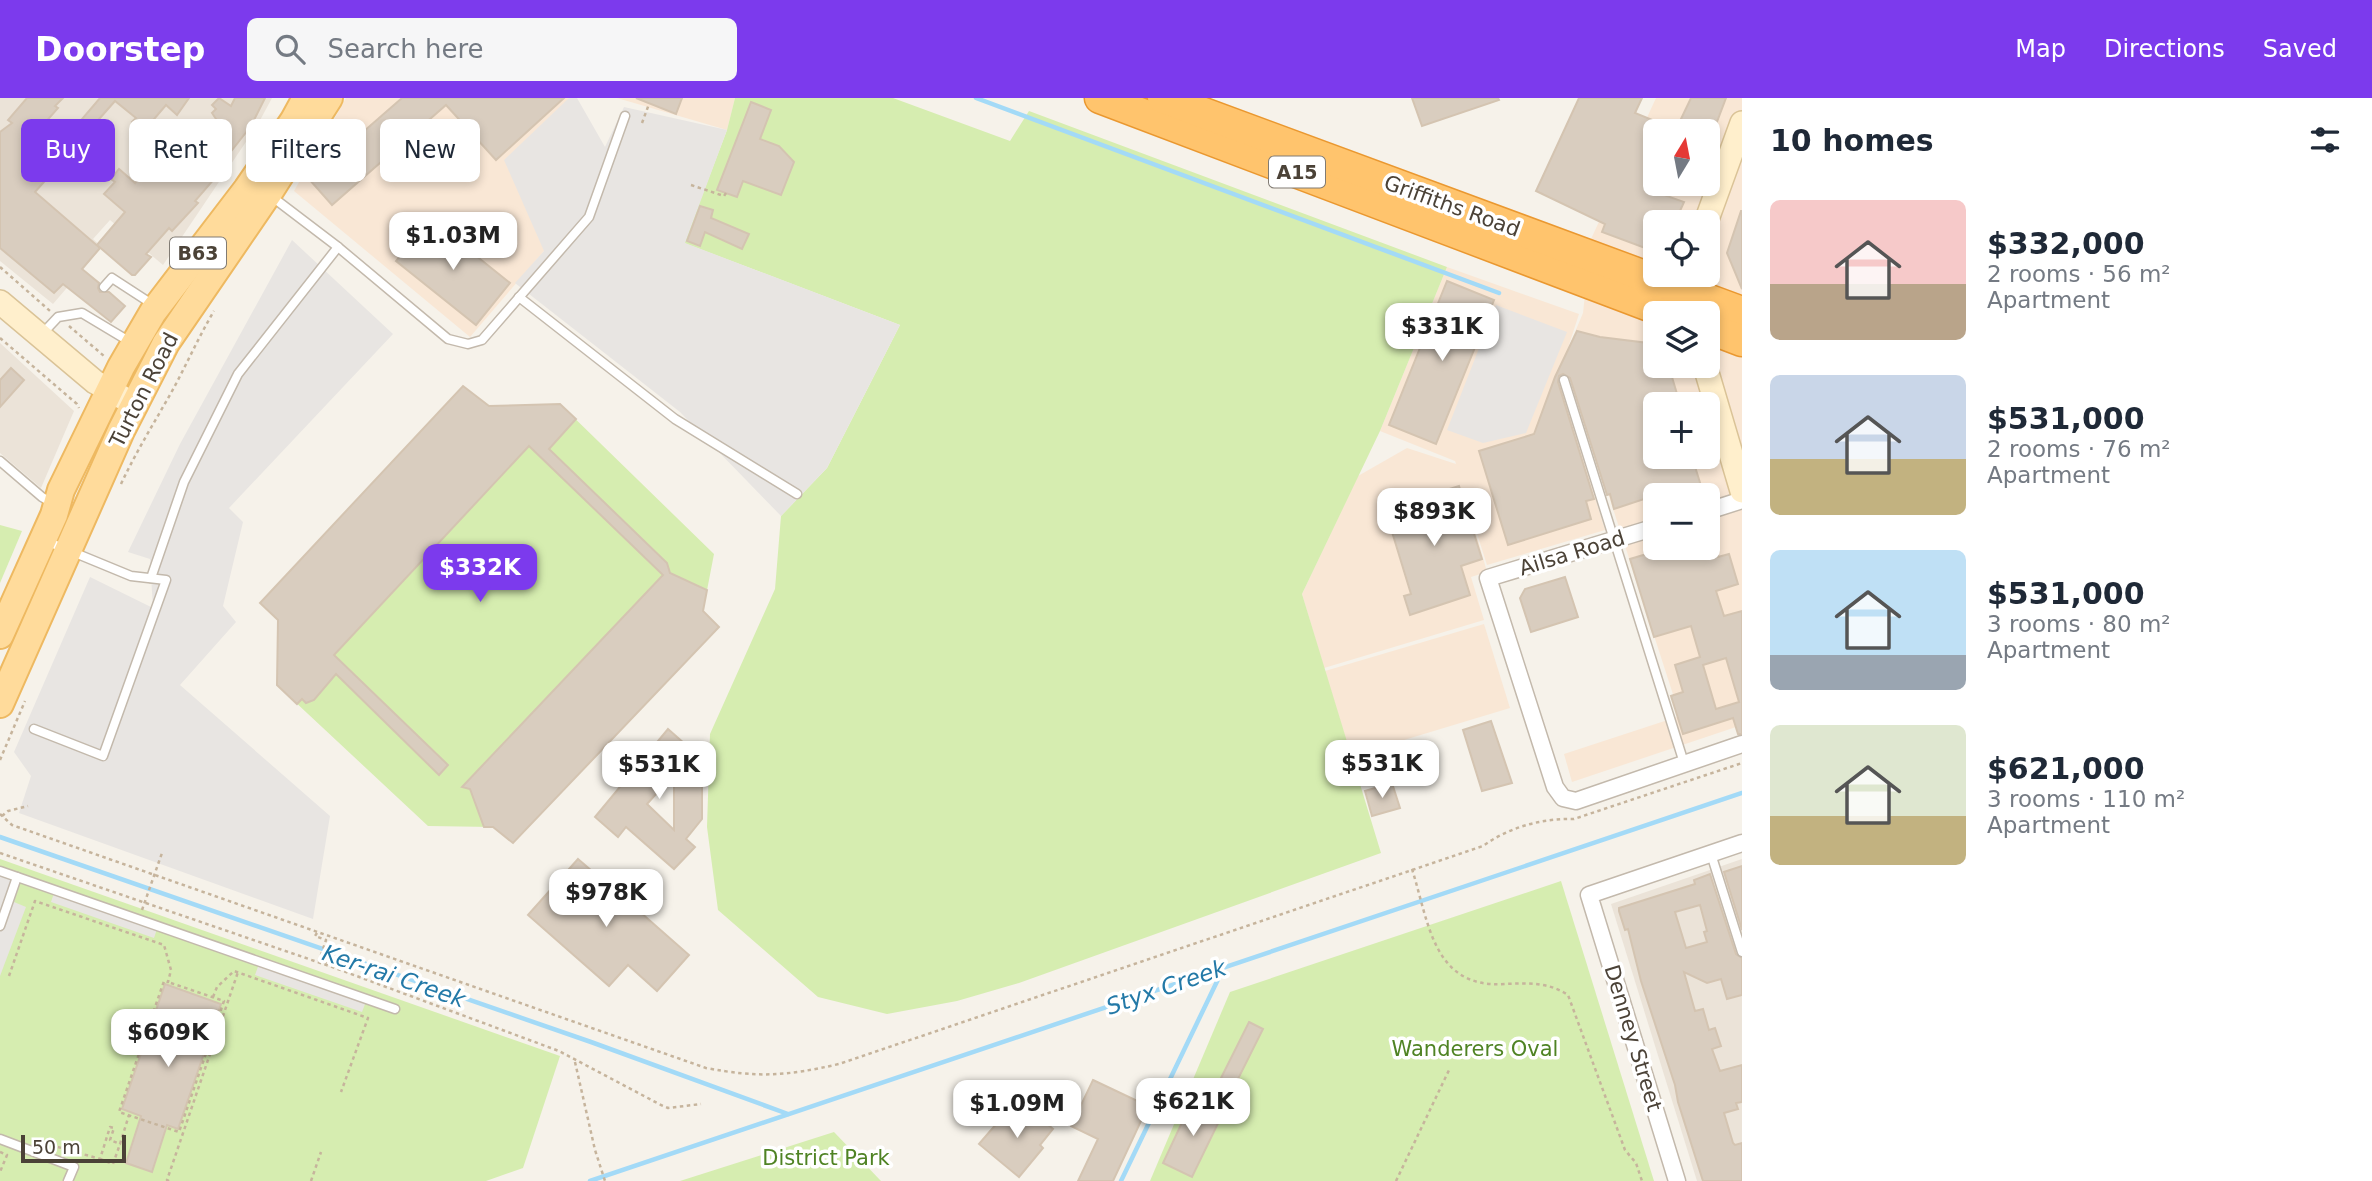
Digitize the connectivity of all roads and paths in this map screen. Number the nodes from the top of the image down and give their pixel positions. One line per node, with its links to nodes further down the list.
1 (306, 98): 21 (main road, Turton Road / B63)
2 (329, 98): 11 (main road, Turton Road / B63)
3 (1100, 98): 18 (highway, Griffiths Road / A15)
4 (1163, 98): 15 (highway, Griffiths Road / A15)
5 (649, 104): 7 (path)
6 (625, 117): 16 (lane)
7 (642, 123)
8 (1742, 123): 12 (street)
9 (691, 185): 10 (path)
10 (726, 193)
11 (268, 194): 13 (lane); 32 (main road, Turton Road / B63)
12 (1710, 210)
13 (338, 247): 16 (lane); 44 (lane)
14 (104, 287): 21 (lane)
15 (1693, 294): 22 (highway, Griffiths Road / A15)
16 (519, 297): 37 (lane)
17 (0, 302): 25 (street)
18 (1643, 304)
19 (88, 305): 23 (lane)
20 (217, 305): 35 (path)
21 (157, 307): 28 (main road, Turton Road / B63)
22 (1742, 312)
23 (82, 313): 25 (lane); 28 (lane)
24 (1720, 333): 27 (highway)
25 (41, 336): 31 (street)
26 (0, 338): 33 (path)
27 (1742, 341)
28 (135, 344): 31 (main road, Turton Road / B63)
29 (1709, 378): 36 (street)
30 (1564, 380): 42 (lane)
31 (109, 391): 32 (street); 39 (main road, Turton Road / B63)
32 (134, 404): 43 (main road, Turton Road / B63)
33 (80, 411)
34 (0, 461): 39 (lane)
35 (118, 491)
36 (1742, 491)
37 (797, 494)
38 (1742, 500): 40 (street)
39 (57, 505): 43 (main road, Turton Road / B63)
40 (1720, 507)
41 (1643, 531): 42 (street, Ailsa Road)
42 (1614, 540): 50 (lane); 50 (street, Ailsa Road)
43 (55, 544): 44 (lane); 45 (main road, Turton Road / B63); 46 (main road, Turton Road / B63)
44 (152, 578): 47 (lane)
45 (0, 635)
46 (13, 702): 49 (path)
47 (34, 729)
48 (1742, 744): 50 (street)
49 (0, 760)
50 (1684, 764)
51 (28, 806): 52 (path)
52 (1, 815): 60 (path)
53 (1497, 836): 58 (path)
54 (1742, 843): 57 (street)
55 (0, 853): 66 (path)
56 (162, 853): 60 (path)
57 (1711, 854): 65 (lane); 90 (street, Denney Street)
58 (1412, 869): 64 (path); 89 (path)
59 (0, 871): 61 (lane)
60 (154, 875): 62 (path); 64 (path)
61 (17, 877): 63 (lane); 71 (lane)
62 (145, 899)
63 (0, 926)
64 (318, 931): 66 (path)
65 (1742, 952)
66 (335, 968): 72 (path)
67 (237, 972): 70 (path); 74 (path); 85 (path)
68 (9, 976): 69 (path)
69 (168, 982): 70 (path); 76 (path)
70 (213, 997): 76 (path)
71 (395, 1009)
72 (574, 1060): 75 (path); 87 (path)
73 (1450, 1068): 88 (path)
74 (341, 1092)
75 (701, 1104)
76 (129, 1115): 79 (path)
77 (0, 1139): 84 (lane)
78 (45, 1143): 82 (path)
79 (120, 1143): 82 (path); 82 (path)
80 (0, 1152): 83 (path)
81 (321, 1152): 86 (path)
82 (100, 1159)
83 (0, 1172)
84 (68, 1181)
85 (169, 1181)
86 (311, 1181)
87 (605, 1181)
88 (1396, 1181)
89 (1642, 1181)
90 (1677, 1181)

